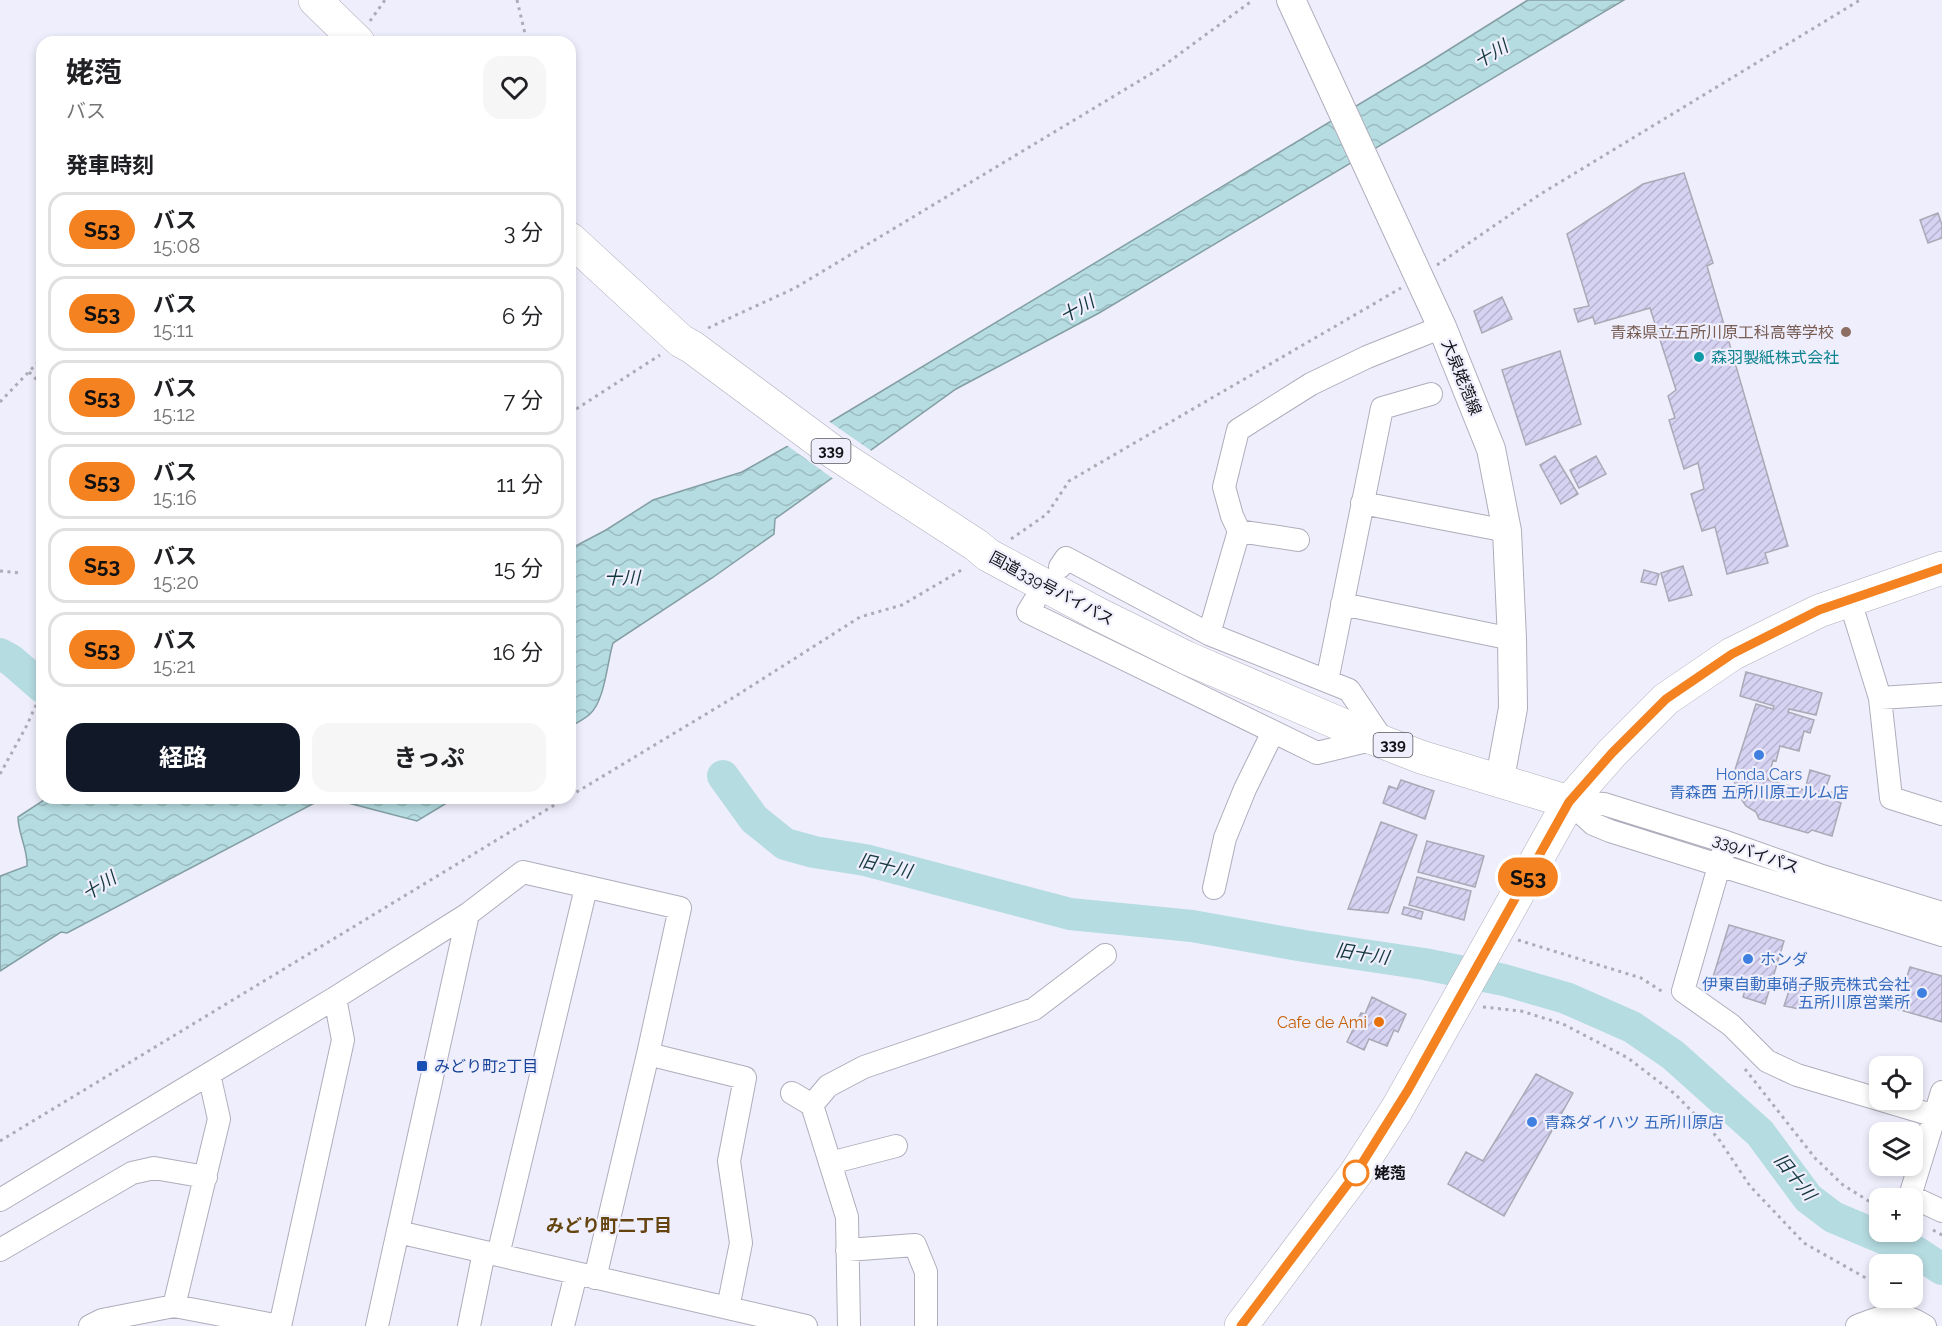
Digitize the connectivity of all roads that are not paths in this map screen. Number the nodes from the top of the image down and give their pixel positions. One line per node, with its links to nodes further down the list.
1 (315, 0): 3 (highway)
2 (1291, 0): 5 (main road, 大泉姥萢線)
3 (352, 36)
4 (576, 244): 22 (highway, 国道339号バイパス / 339)
5 (1442, 327): 8 (street); 9 (main road, 大泉姥萢線)
6 (1431, 393): 7 (street)
7 (1362, 503): 9 (street); 15 (street)
8 (1239, 531): 10 (street); 16 (street)
9 (1507, 531): 17 (main road, 大泉姥萢線)
10 (1298, 540)
11 (1060, 567): 16 (street)
12 (1942, 568): 13 (highway)
13 (1850, 601): 20 (street); 24 (highway)
14 (1034, 602): 21 (street)
15 (1342, 604): 17 (street); 18 (street)
16 (1209, 634): 18 (street)
17 (1512, 639): 23 (main road, 大泉姥萢線)
18 (1327, 681): 22 (street)
19 (1942, 694): 20 (street)
20 (1880, 698): 25 (street)
21 (1273, 732): 22 (street); 29 (street)
22 (1379, 740): 23 (highway, 国道339号バイパス / 339)
23 (1497, 781): 24 (highway, 国道339号バイパス / 339)
24 (1569, 802): 26 (street, 339バイパス); 27 (street); 61 (highway)
25 (1942, 814)
26 (1726, 842): 27 (street); 30 (street, 339バイパス)
27 (1720, 864): 32 (street); 40 (street)
28 (586, 888): 31 (street); 35 (street); 49 (street)
29 (1214, 888)
30 (1942, 913)
31 (468, 914): 34 (street); 46 (street)
32 (1942, 935)
33 (1105, 955): 39 (street)
34 (335, 998): 36 (street); 54 (street)
35 (648, 1054): 50 (street); 52 (street)
36 (209, 1074): 43 (street); 44 (street)
37 (1942, 1092): 40 (street)
38 (792, 1093): 39 (street)
39 (813, 1105): 42 (street)
40 (1938, 1117): 45 (street)
41 (896, 1146): 42 (street)
42 (830, 1163): 48 (street)
43 (206, 1177): 47 (street); 51 (street)
44 (0, 1200)
45 (1942, 1211)
46 (398, 1232): 49 (street); 55 (street)
47 (0, 1250)
48 (847, 1250): 59 (street); 60 (street)
49 (491, 1253): 50 (street); 56 (street)
50 (586, 1276): 52 (street); 57 (street)
51 (174, 1306): 53 (street); 54 (street)
52 (728, 1308): 58 (street)
53 (90, 1326)
54 (280, 1326)
55 (377, 1326)
56 (469, 1326)
57 (563, 1326)
58 (804, 1326)
59 (849, 1326)
60 (926, 1326)
61 (1241, 1326)
62 (1857, 1326): 63 (street)
63 (1925, 1326)

